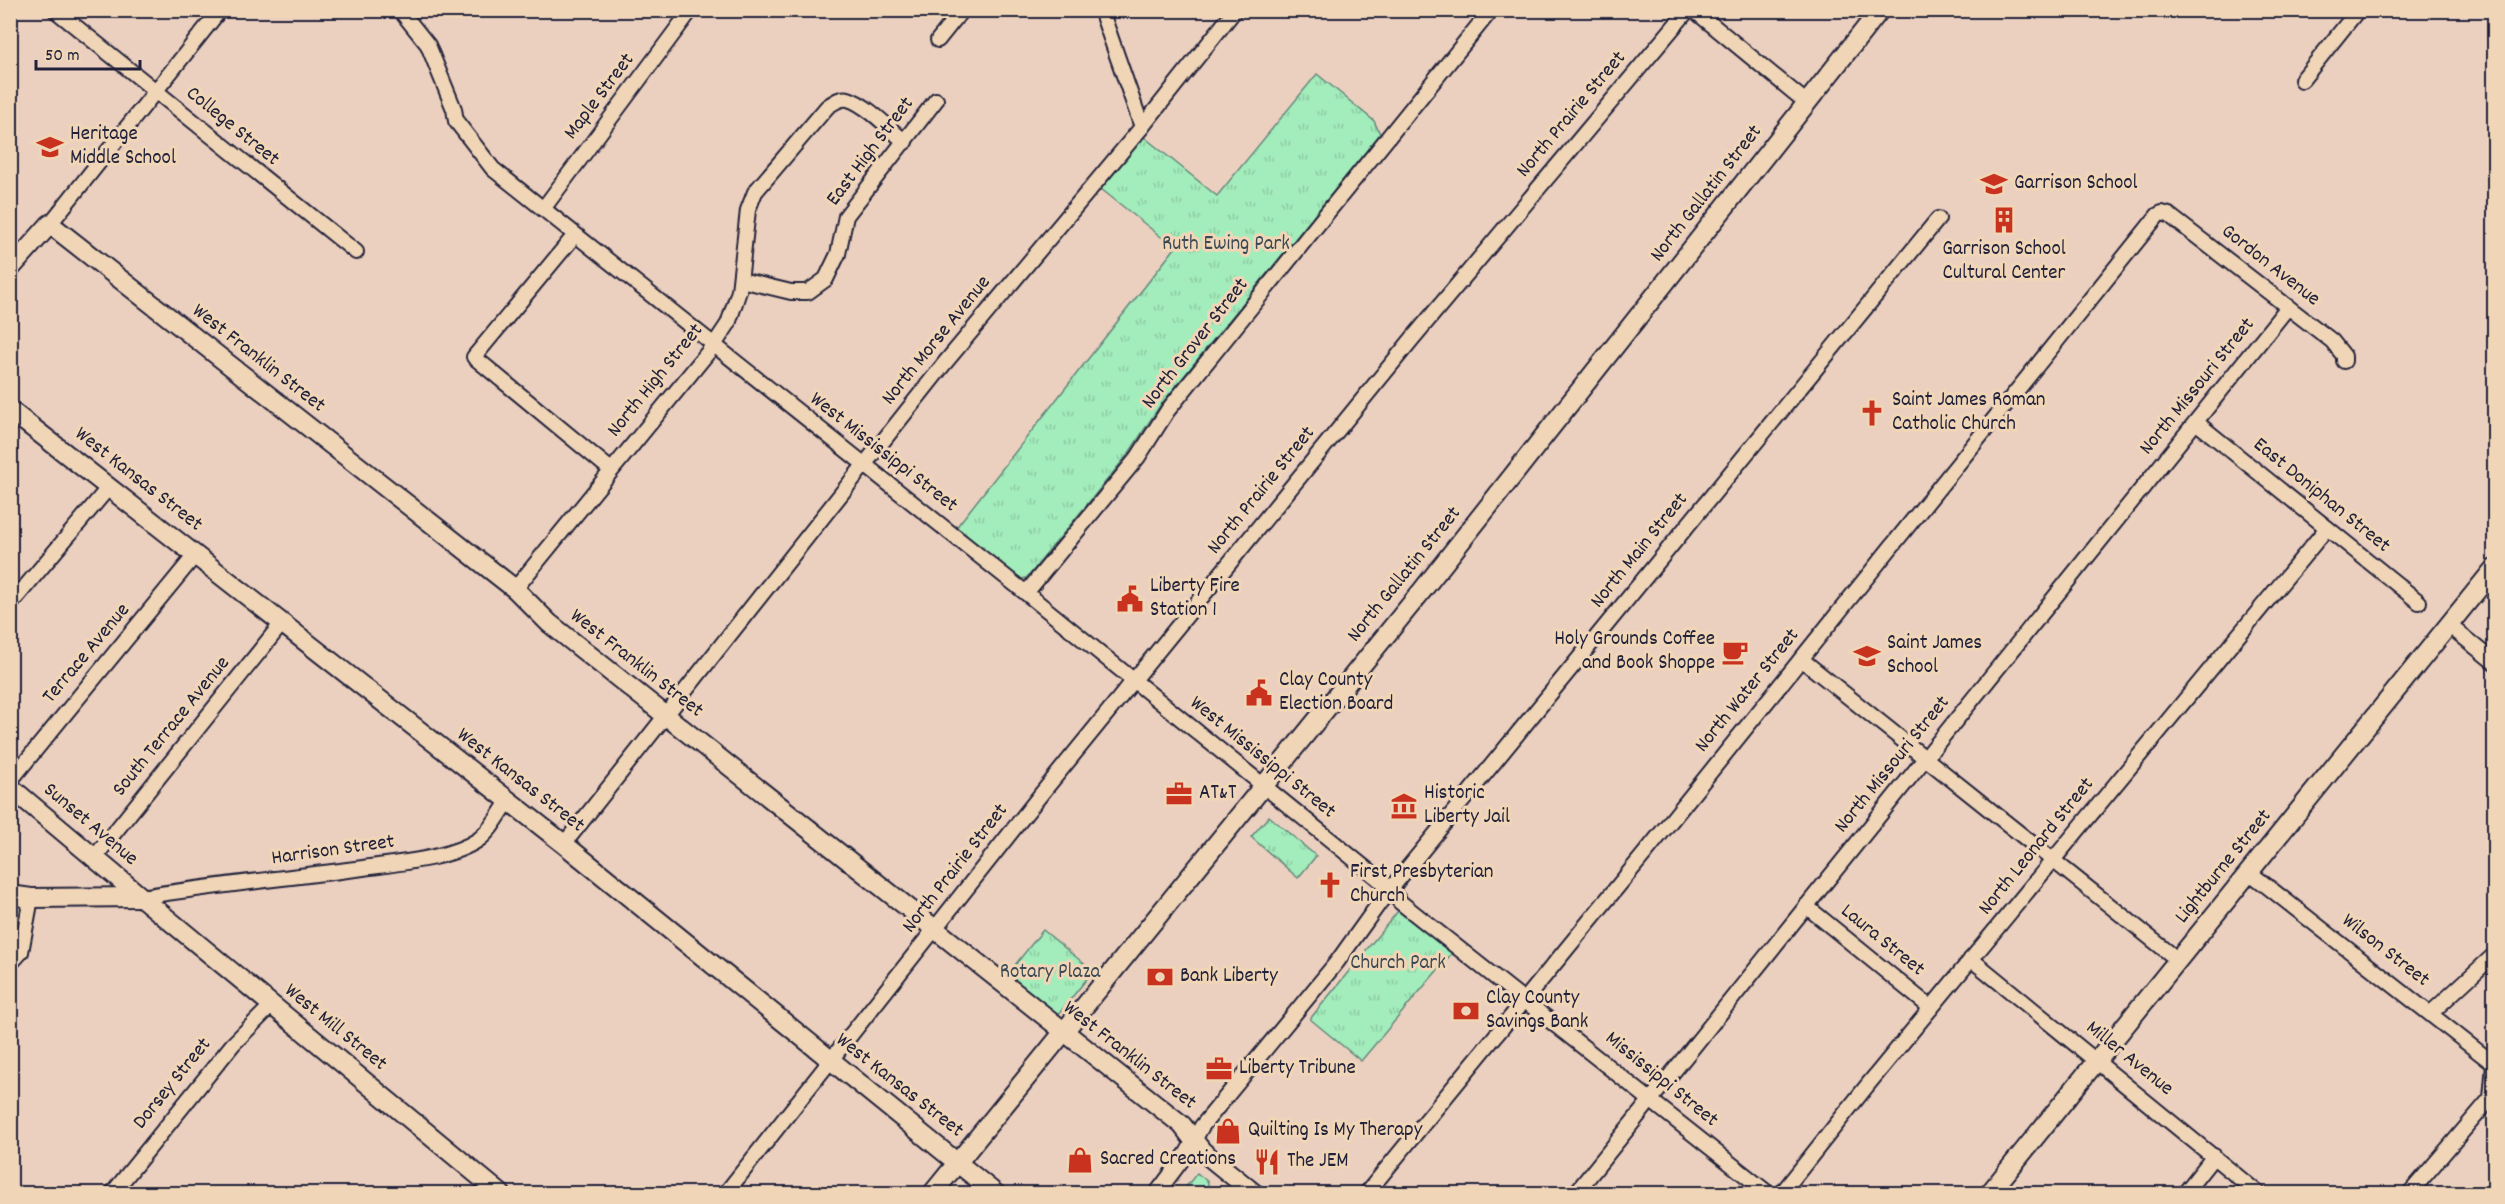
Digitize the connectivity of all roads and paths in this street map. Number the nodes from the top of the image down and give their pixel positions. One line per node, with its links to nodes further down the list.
1 (55, 10): 15 (street, College Street)
2 (220, 10): 15 (street)
3 (400, 10): 20 (street, West Mississippi Street)
4 (691, 10): 20 (street, Maple Street)
5 (962, 10): 13 (street)
6 (1101, 10): 18 (street)
7 (1235, 10): 18 (street, North Morse Avenue)
8 (1491, 10): 40 (street, North Grover Street)
9 (1688, 10): 47 (street, North Prairie Street)
10 (1694, 10): 17 (street)
11 (1880, 10): 17 (street, North Gallatin Street)
12 (2358, 10): 14 (street)
13 (938, 40)
14 (2302, 80)
15 (155, 92): 23 (street); 25 (street, College Street)
16 (936, 100): 19 (street, East High Street)
17 (1807, 103): 51 (street, North Gallatin Street)
18 (1142, 127): 33 (street, North Morse Avenue)
19 (905, 142): 27 (street, East High Street); 27 (street, North High Street)
20 (543, 209): 24 (street, West Mississippi Street)
21 (2162, 213): 28 (street, Gordon Avenue); 45 (street, North Water Street)
22 (1938, 219): 58 (street, North Main Street)
23 (50, 224): 26 (street); 39 (street, West Franklin Street)
24 (575, 235): 29 (street, West Mississippi Street); 34 (street)
25 (356, 252)
26 (10, 269)
27 (741, 280): 29 (street, North High Street)
28 (2288, 307): 30 (street, Gordon Avenue); 32 (street, North Missouri Street)
29 (714, 345): 33 (street, West Mississippi Street); 34 (street, North High Street)
30 (2344, 361)
31 (10, 410): 35 (street, West Kansas Street)
32 (2197, 423): 36 (street, East Doniphan Street); 49 (street, North Missouri Street)
33 (864, 465): 40 (street, West Mississippi Street); 48 (street, North Morse Avenue)
34 (611, 470): 39 (street, North High Street)
35 (109, 487): 37 (street, West Kansas Street); 42 (street)
36 (2326, 528): 41 (street, East Doniphan Street); 56 (street, North Leonard Street)
37 (196, 554): 43 (street, West Kansas Street); 50 (street, Terrace Avenue)
38 (2494, 570): 44 (street, Lightburne Street)
39 (515, 589): 48 (street, West Franklin Street)
40 (1026, 593): 47 (street, West Mississippi Street)
41 (2419, 602)
42 (10, 605)
43 (283, 622): 53 (street, West Kansas Street); 55 (street, South Terrace Avenue)
44 (2450, 626): 46 (street); 57 (street, Lightburne Street)
45 (1801, 659): 49 (street); 68 (street, North Water Street)
46 (2494, 662)
47 (1134, 681): 51 (street, West Mississippi Street); 63 (street, North Prairie Street)
48 (666, 716): 54 (street, North Morse Avenue); 63 (street, West Franklin Street)
49 (1926, 759): 56 (street); 62 (street, North Missouri Street)
50 (10, 781)
51 (1263, 786): 58 (street, West Mississippi Street); 72 (street, North Gallatin Street)
52 (10, 787): 55 (street, Sunset Avenue)
53 (509, 800): 54 (street, West Kansas Street); 60 (street, Harrison Street)
54 (564, 844): 73 (street, West Kansas Street)
55 (94, 858): 60 (street, Sunset Avenue)
56 (2053, 860): 65 (street, North Leonard Street); 66 (street)
57 (2249, 872): 66 (street, Lightburne Street); 71 (street, Wilson Street)
58 (1391, 890): 68 (street, West Mississippi Street); 77 (street, North Main Street)
59 (10, 895): 61 (street)
60 (141, 897): 61 (street); 69 (street, West Mill Street)
61 (31, 898): 67 (street)
62 (1806, 906): 70 (street, Laura Street); 76 (street, North Missouri Street)
63 (934, 929): 72 (street, West Franklin Street); 73 (street, North Prairie Street)
64 (2494, 954): 71 (street)
65 (1971, 959): 70 (street, North Leonard Street); 74 (street, Miller Avenue)
66 (2178, 960): 74 (street, Lightburne Street)
67 (10, 964)
68 (1526, 999): 76 (street, Mississippi Street); 87 (street, North Water Street)
69 (272, 1005): 80 (street, Dorsey Street); 81 (street, West Mill Street)
70 (1931, 1008): 90 (street, North Leonard Street)
71 (2431, 1013): 75 (street, Wilson Street)
72 (1063, 1032): 77 (street, West Franklin Street); 79 (street, North Gallatin Street)
73 (832, 1060): 79 (street, West Kansas Street); 82 (street, North Prairie Street)
74 (2096, 1060): 78 (street, Miller Avenue); 91 (street, Lightburne Street)
75 (2494, 1064): 94 (street)
76 (1650, 1099): 88 (street, North Missouri Street); 89 (street, Mississippi Street)
77 (1194, 1138): 85 (street, North Main Street); 86 (street, West Franklin Street)
78 (2214, 1156): 92 (street); 93 (street, Miller Avenue)
79 (958, 1161): 83 (street, North Gallatin Street); 84 (street, West Kansas Street)
80 (112, 1194)
81 (501, 1194)
82 (725, 1194)
83 (932, 1194)
84 (996, 1194)
85 (1156, 1194)
86 (1256, 1194)
87 (1366, 1194)
88 (1575, 1194)
89 (1769, 1194)
90 (1781, 1194)
91 (1989, 1194)
92 (2184, 1194)
93 (2259, 1194)
94 (2409, 1194)

